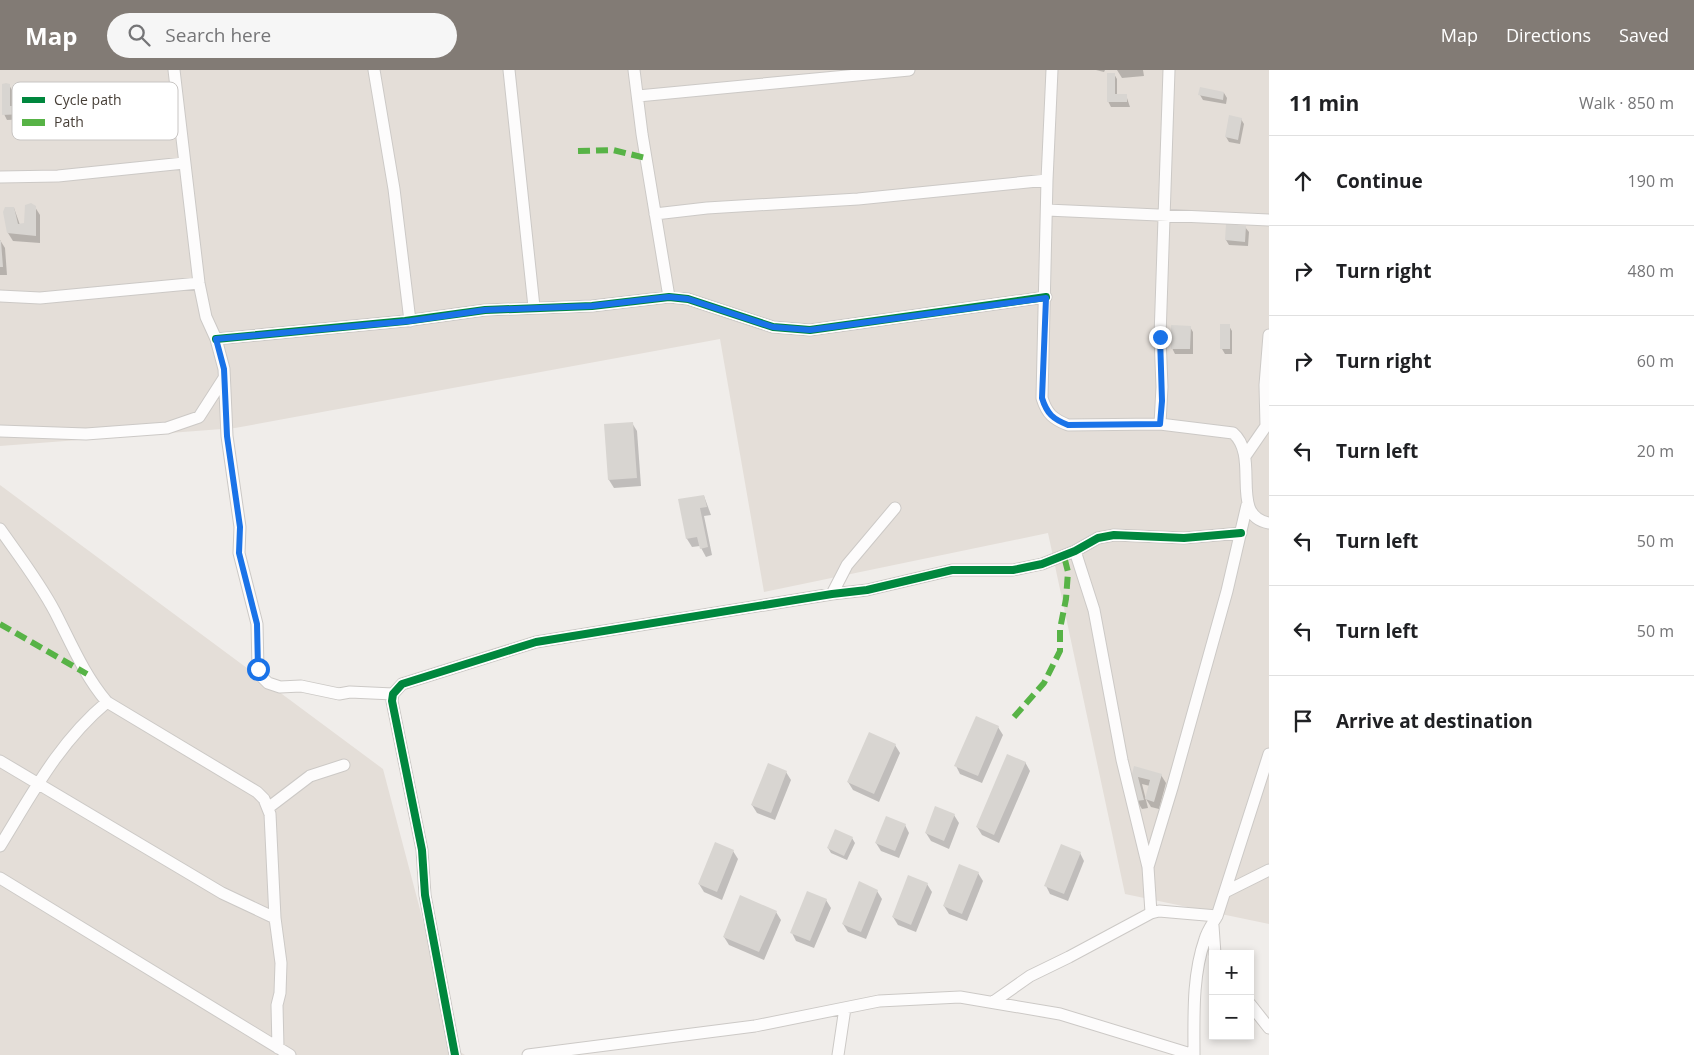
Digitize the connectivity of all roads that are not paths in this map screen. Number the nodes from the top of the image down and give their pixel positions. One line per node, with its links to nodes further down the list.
1 (374, 70): 21 (street)
2 (509, 70): 20 (street)
3 (634, 70): 7 (street)
4 (909, 70): 7 (street)
5 (1052, 70): 11 (street)
6 (1169, 70): 14 (street)
7 (638, 96): 13 (street)
8 (178, 107): 9 (street)
9 (184, 163): 10 (street); 16 (street)
10 (0, 177)
11 (1047, 180): 12 (street); 13 (street)
12 (1047, 210): 14 (street); 19 (street)
13 (655, 214): 18 (street)
14 (1164, 215): 15 (street); 25 (street)
15 (1269, 220)
16 (199, 283): 17 (street); 23 (street)
17 (0, 296)
18 (669, 297): 19 (street); 20 (street)
19 (1046, 298): 25 (street)
20 (534, 307): 21 (street)
21 (410, 321): 23 (street)
22 (1269, 335): 27 (street)
23 (216, 339): 24 (street)
24 (224, 378): 26 (street); 35 (street)
25 (1160, 424): 27 (street)
26 (0, 431)
27 (1246, 455): 28 (street)
28 (1247, 505): 30 (street); 32 (street)
29 (895, 508): 34 (street)
30 (1269, 523)
31 (0, 529): 36 (street)
32 (1241, 533): 33 (street); 43 (street)
33 (1074, 551): 34 (street); 43 (street)
34 (832, 594): 35 (street)
35 (393, 694): 57 (street)
36 (107, 702): 40 (street); 41 (street)
37 (1269, 754): 46 (street)
38 (0, 761): 40 (street)
39 (344, 766): 41 (street)
40 (38, 785): 42 (street); 48 (street)
41 (268, 808): 48 (street)
42 (0, 846)
43 (1148, 867): 47 (street)
44 (1269, 870): 46 (street)
45 (0, 878): 55 (street)
46 (1224, 892): 49 (street)
47 (1151, 913): 49 (street); 51 (street)
48 (275, 918): 55 (street)
49 (1215, 920): 50 (street); 60 (street)
50 (1215, 950)
51 (993, 1002): 52 (street); 60 (street)
52 (845, 1008): 58 (street); 59 (street)
53 (1254, 1009): 54 (street)
54 (1269, 1028)
55 (278, 1048): 56 (street)
56 (290, 1055)
57 (455, 1055)
58 (528, 1055)
59 (838, 1055)
60 (1194, 1055)

